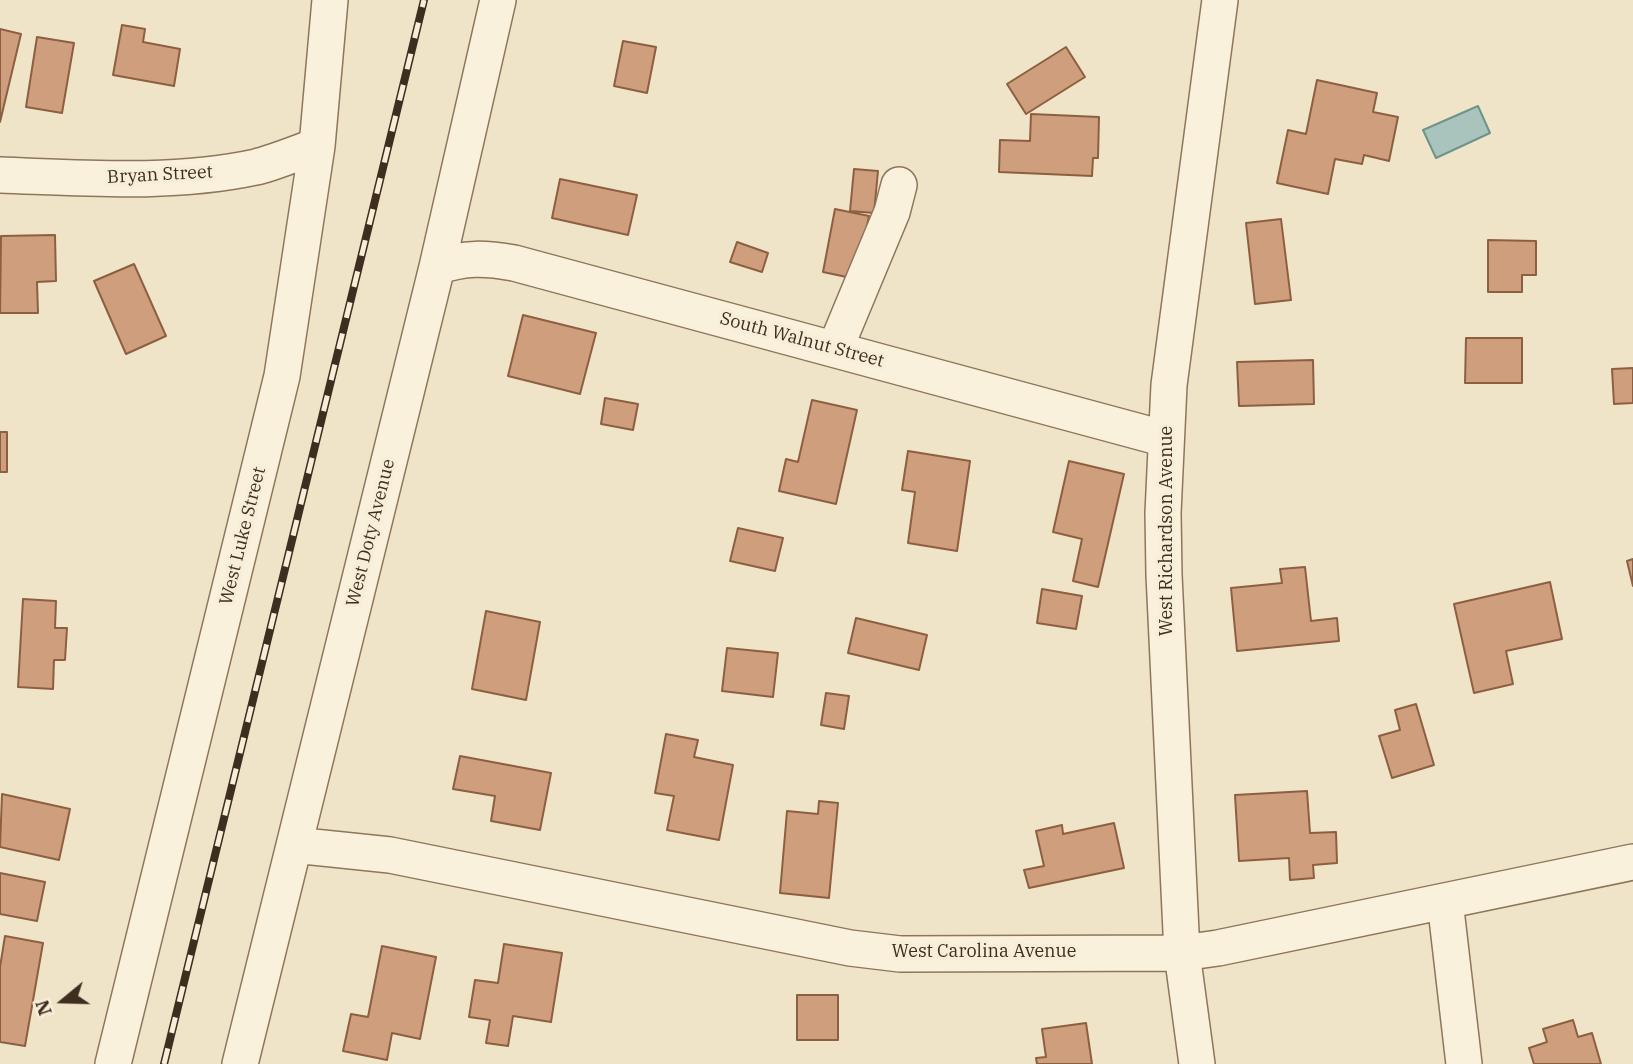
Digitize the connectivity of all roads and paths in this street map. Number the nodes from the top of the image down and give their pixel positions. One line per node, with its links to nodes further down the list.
1 (330, 0): 4 (street, West Luke Street)
2 (498, 0): 7 (street, West Doty Avenue)
3 (1220, 0): 9 (street, West Richardson Avenue)
4 (317, 146): 5 (street, Bryan Street); 15 (street, West Luke Street)
5 (0, 175)
6 (899, 186): 8 (street)
7 (437, 267): 8 (street, South Walnut Street); 10 (street, West Doty Avenue)
8 (835, 349): 9 (street, South Walnut Street)
9 (1166, 439): 13 (street, West Richardson Avenue)
10 (294, 845): 13 (street, West Carolina Avenue); 16 (street, West Doty Avenue)
11 (1633, 862): 12 (street, West Carolina Avenue)
12 (1445, 901): 13 (street, West Carolina Avenue); 14 (street)
13 (1182, 953): 17 (street, West Richardson Avenue)
14 (1463, 1054)
15 (113, 1064)
16 (240, 1064)
17 (1197, 1064)

